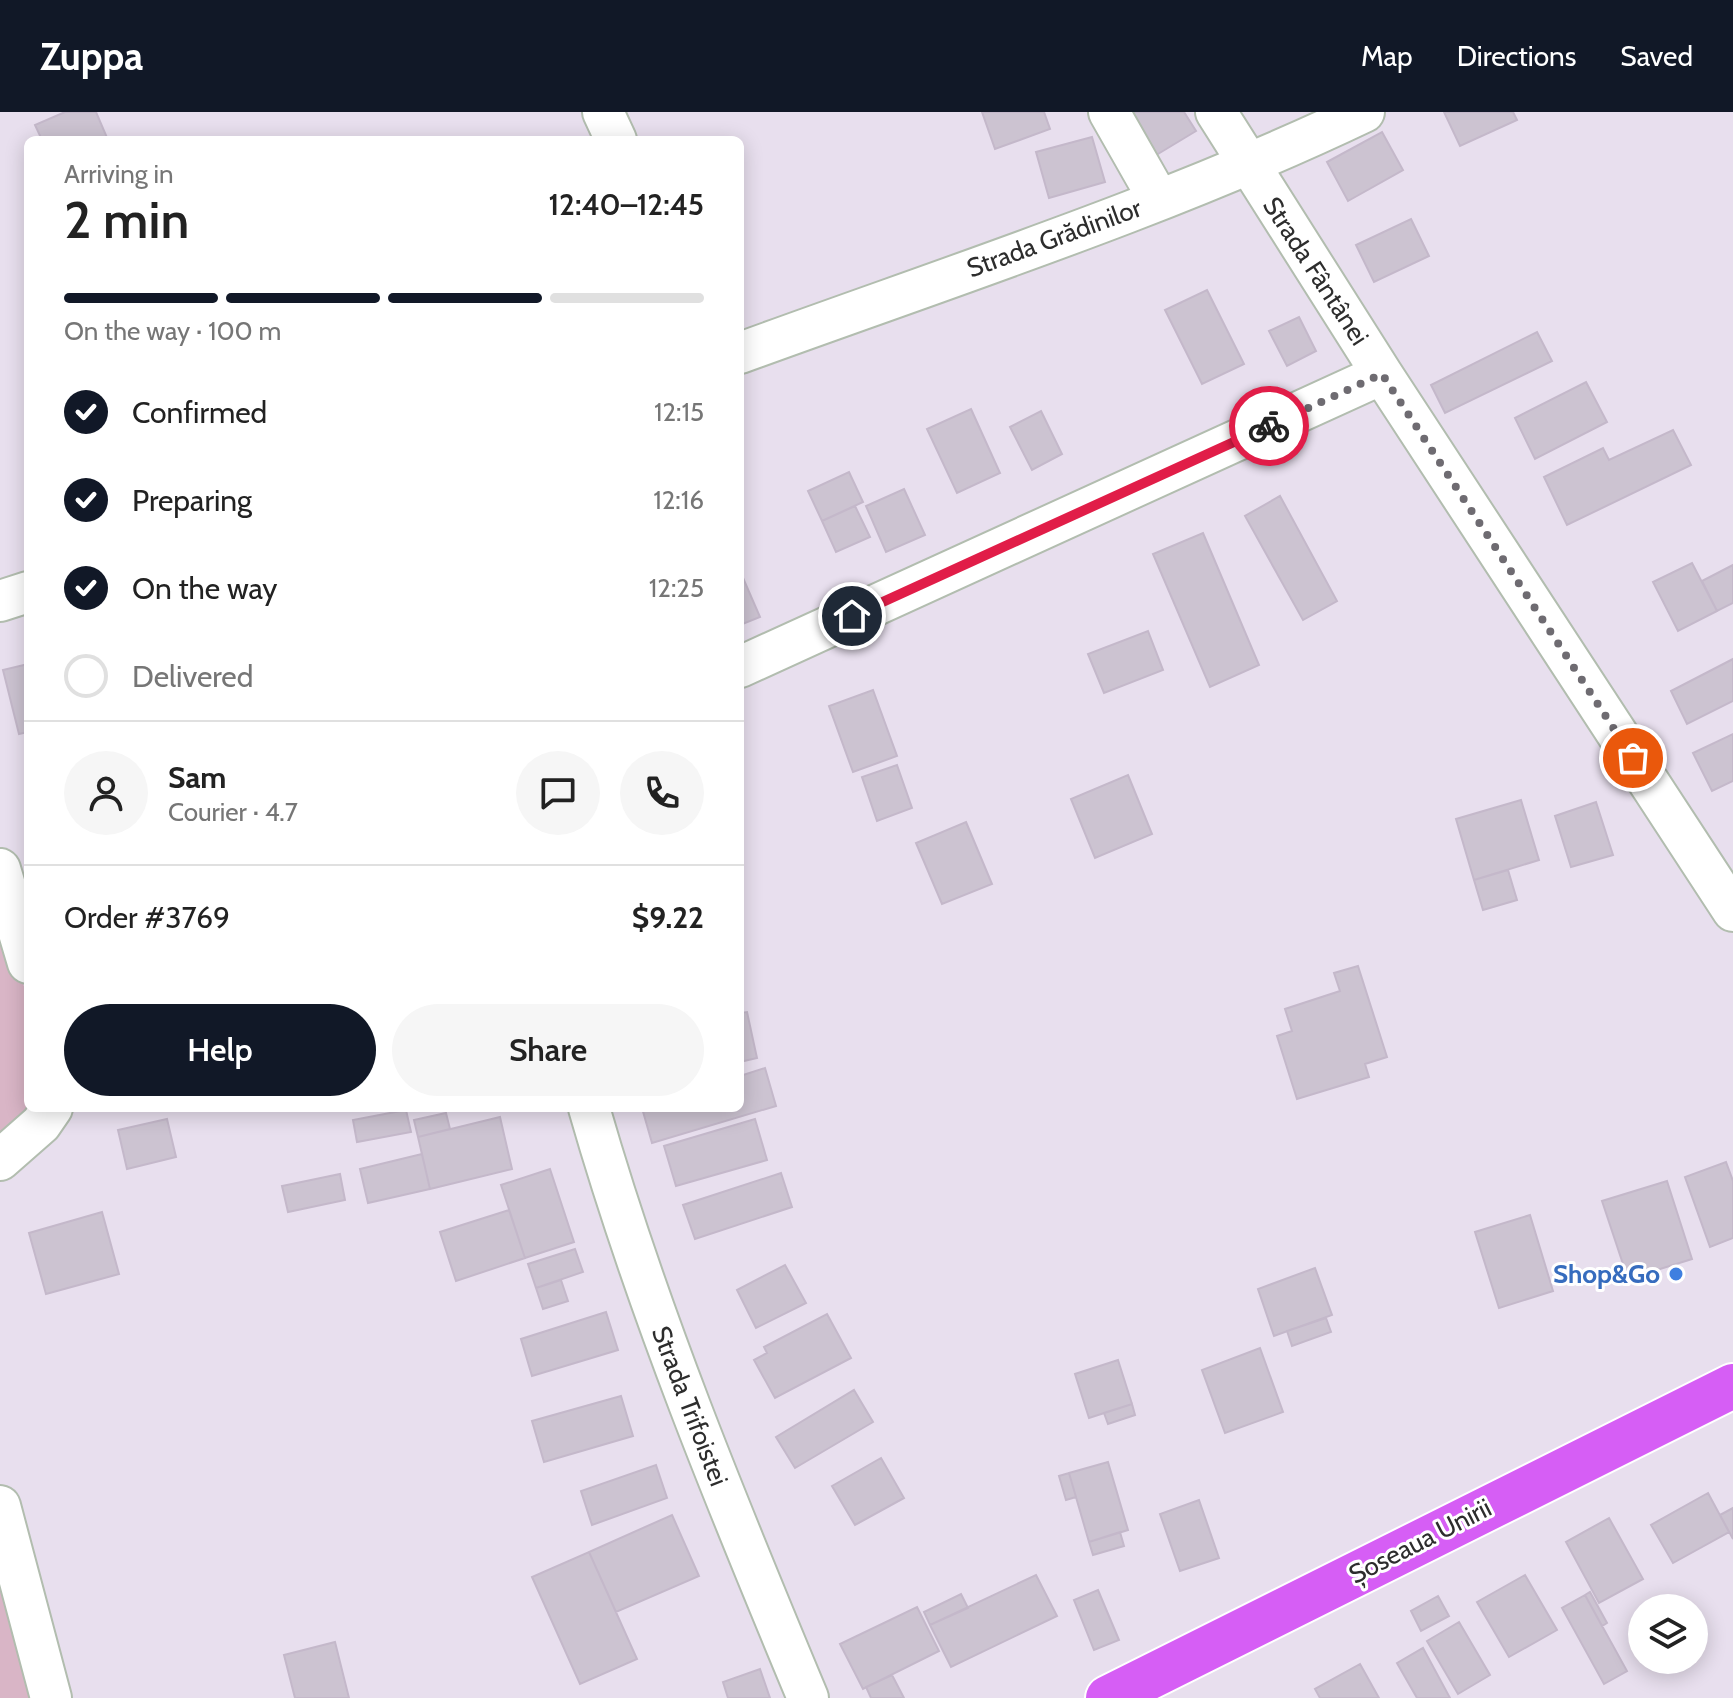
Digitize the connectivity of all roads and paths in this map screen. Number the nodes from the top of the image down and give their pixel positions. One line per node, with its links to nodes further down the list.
1 (603, 112): 5 (street)
2 (1109, 112): 7 (street)
3 (1216, 112): 6 (street, Strada Fântânei)
4 (1364, 112): 6 (street, Strada Grădinilor)
5 (614, 136)
6 (1247, 164): 7 (street, Strada Grădinilor); 9 (street, Strada Fântânei)
7 (1159, 200): 8 (street, Strada Grădinilor)
8 (744, 352)
9 (1382, 374): 12 (street); 14 (street, Strada Fântânei)
10 (24, 593): 11 (street)
11 (0, 601)
12 (744, 665)
13 (0, 869): 15 (street)
14 (1733, 911)
15 (24, 950)
16 (49, 1112): 18 (street)
17 (590, 1112): 22 (street, Strada Trifoistei)
18 (0, 1160)
19 (1733, 1386): 23 (main road, Șoseaua Unirii)
20 (0, 1506): 21 (street)
21 (51, 1698)
22 (808, 1698)
23 (1108, 1698)

